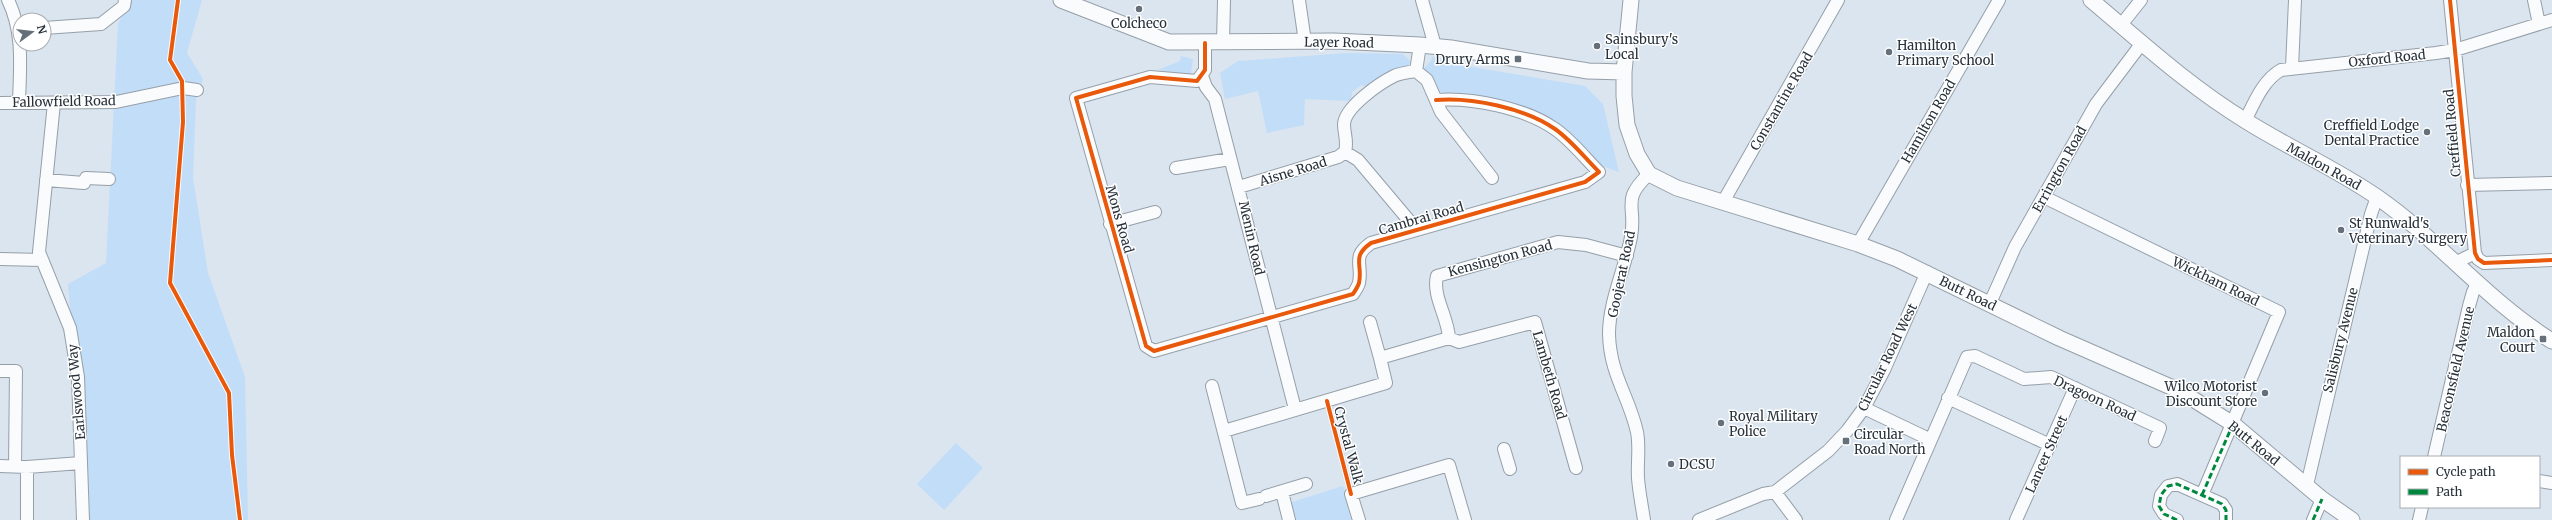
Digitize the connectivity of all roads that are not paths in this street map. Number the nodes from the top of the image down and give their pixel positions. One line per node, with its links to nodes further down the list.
1 (8, 0): 15 (street)
2 (125, 0): 19 (street)
3 (1061, 0): 22 (main road, Layer Road)
4 (1299, 0): 21 (street)
5 (1422, 0): 24 (street)
6 (1631, 0): 29 (main road)
7 (1838, 0): 49 (street, Constantine Road)
8 (1999, 0): 53 (street, Hamilton Road)
9 (2091, 0): 18 (main road, Maldon Road)
10 (2140, 0): 18 (street)
11 (2295, 0): 27 (street)
12 (2450, 0): 25 (street, Creffield Road)
13 (2534, 0): 17 (street)
14 (1224, 1): 20 (street)
15 (12, 12)
16 (2552, 20): 17 (street, Oxford Road)
17 (2539, 24): 25 (street, Oxford Road)
18 (2121, 25): 23 (main road, Maldon Road)
19 (52, 27)
20 (1223, 42): 21 (main road, Layer Road); 22 (main road, Layer Road)
21 (1305, 42): 24 (main road, Layer Road)
22 (1205, 43): 30 (street)
23 (2142, 43): 36 (main road, Maldon Road); 47 (street, Errington Road)
24 (1427, 46): 28 (street); 29 (main road, Layer Road)
25 (2455, 50): 27 (street, Oxford Road); 45 (street, Creffield Road)
26 (20, 52): 33 (street)
27 (2292, 68): 36 (street, Oxford Road)
28 (1416, 71): 32 (street); 37 (street)
29 (1624, 72): 40 (main road)
30 (1204, 81): 38 (street, Menin Road); 51 (street, Mons Road)
31 (198, 90): 35 (street, Fallowfield Road)
32 (1436, 100): 41 (street); 52 (street, Cambrai Road)
33 (19, 102): 34 (street, Fallowfield Road); 35 (street, Fallowfield Road)
34 (0, 103)
35 (54, 103): 43 (street, Earlswood Way)
36 (2245, 121): 48 (main road, Maldon Road)
37 (1345, 152): 46 (street, Aisne Road); 52 (street)
38 (1230, 159): 39 (street); 46 (street, Menin Road)
39 (1176, 168)
40 (1649, 174): 49 (main road, Butt Road); 54 (street, Goojerat Road)
41 (1492, 178)
42 (109, 179): 43 (street)
43 (46, 180): 57 (street, Earlswood Way)
44 (2552, 183): 45 (street)
45 (2467, 185): 55 (street, Creffield Road)
46 (1239, 187): 63 (street, Menin Road)
47 (2044, 197): 62 (street, Errington Road); 75 (street, Wickham Road)
48 (2377, 197): 59 (main road, Maldon Road); 90 (street, Salisbury Avenue)
49 (1723, 202): 53 (main road, Butt Road)
50 (1155, 212): 51 (street, Mons Road)
51 (1110, 224): 67 (street, Mons Road)
52 (1417, 230): 63 (street, Cambrai Road)
53 (1858, 244): 60 (main road, Butt Road)
54 (1627, 256): 65 (street, Kensington Road); 101 (street, Goojerat Road)
55 (2478, 257): 58 (street); 59 (street)
56 (0, 259): 57 (street)
57 (42, 260): 82 (street, Earlswood Way)
58 (2552, 260)
59 (2457, 262): 61 (main road, Maldon Road)
60 (1927, 272): 62 (main road, Butt Road); 73 (street, Circular Road West)
61 (2478, 282): 66 (main road, Maldon Road); 81 (street, Beaconsfield Avenue)
62 (1990, 303): 75 (main road, Butt Road)
63 (1271, 318): 67 (street, Cambrai Road); 74 (street, Menin Road)
64 (1370, 322): 68 (street)
65 (1449, 338): 68 (street); 85 (street, Lambeth Road)
66 (2552, 340)
67 (1146, 346)
68 (1380, 358): 74 (street)
69 (0, 371): 84 (street)
70 (1212, 386): 76 (street)
71 (2075, 388): 72 (street, Dragoon Road); 78 (street, Dragoon Road); 79 (street, Lancer Street)
72 (1948, 398): 77 (street, Dragoon Road); 79 (street)
73 (1864, 408): 77 (street); 92 (street, Circular Road West)
74 (1295, 409): 76 (street)
75 (2233, 424): 90 (main road, Butt Road); 93 (street)
76 (1224, 431): 91 (street)
77 (1929, 439): 104 (street, Dragoon Road)
78 (2155, 441)
79 (2050, 445): 105 (street, Lancer Street)
80 (1504, 450): 86 (street)
81 (2434, 456)
82 (81, 463): 84 (street); 97 (street, Earlswood Way)
83 (0, 466): 84 (street)
84 (21, 466): 96 (street)
85 (1576, 468)
86 (1510, 469)
87 (2540, 481): 88 (street)
88 (2552, 483)
89 (1306, 484): 91 (street)
90 (2307, 485): 94 (main road, Butt Road)
91 (1282, 492): 98 (street)
92 (1775, 492): 102 (street, Circular Road West); 103 (street)
93 (2202, 495): 106 (street); 107 (street)
94 (2322, 499): 108 (street); 109 (main road, Butt Road)
95 (2422, 508): 110 (street)
96 (27, 520)
97 (83, 520)
98 (1289, 520)
99 (1359, 520): 100 (street)
100 (1465, 520)
101 (1644, 520)
102 (1699, 520)
103 (1796, 520)
104 (1896, 520)
105 (2016, 520)
106 (2177, 520)
107 (2226, 520)
108 (2313, 520)
109 (2352, 520)
110 (2419, 520)

